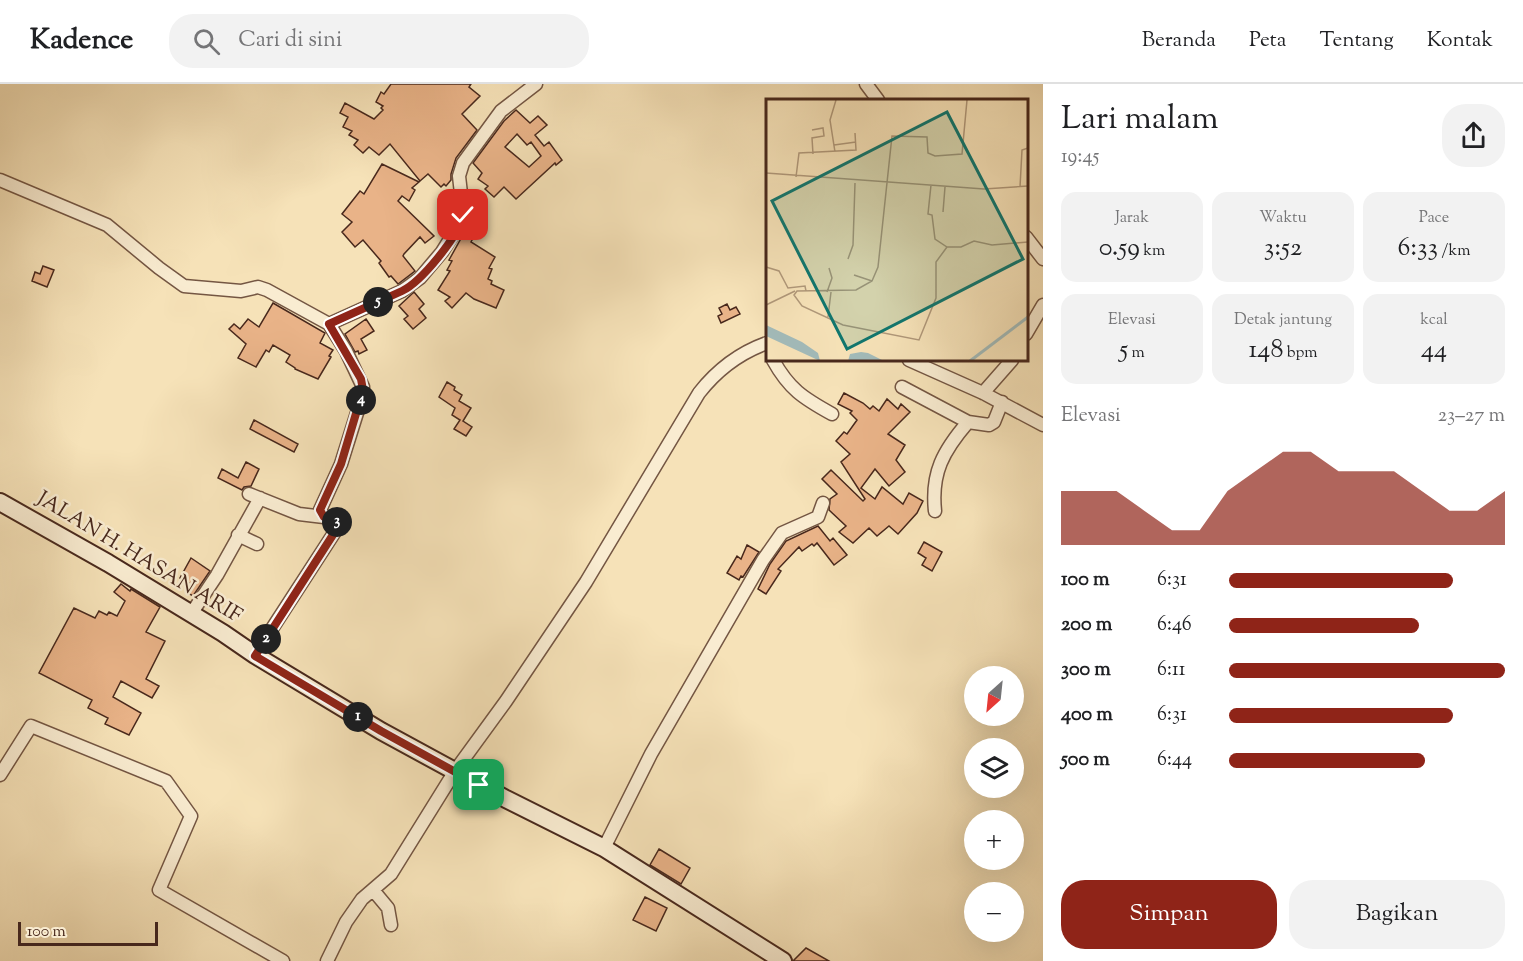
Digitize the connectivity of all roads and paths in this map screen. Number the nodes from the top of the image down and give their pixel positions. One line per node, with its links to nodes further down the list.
1 (536, 84): 8 (street)
2 (866, 84): 3 (street)
3 (877, 99)
4 (0, 180): 8 (street)
5 (1028, 240): 6 (street)
6 (1043, 259)
7 (1043, 305): 9 (street)
8 (329, 324): 23 (street)
9 (1028, 331)
10 (766, 346): 28 (street)
11 (913, 362): 15 (street)
12 (1010, 362): 15 (street)
13 (774, 363): 17 (street)
14 (902, 387): 18 (street)
15 (983, 393): 16 (street)
16 (1001, 406): 18 (street); 19 (street)
17 (831, 414)
18 (968, 422): 22 (street)
19 (1043, 425)
20 (0, 502): 26 (main road, JALAN H. HASAN ARIF)
21 (823, 503): 30 (street)
22 (935, 511)
23 (324, 517): 24 (street); 27 (street)
24 (238, 535): 25 (street); 26 (street)
25 (257, 544)
26 (191, 614): 27 (main road, JALAN H. HASAN ARIF)
27 (255, 656): 28 (main road, JALAN H. HASAN ARIF)
28 (458, 773): 30 (main road, JALAN H. HASAN ARIF); 31 (street)
29 (0, 775): 33 (street)
30 (604, 848): 35 (main road, JALAN H. HASAN ARIF)
31 (373, 890): 32 (street); 34 (street)
32 (391, 925)
33 (283, 961)
34 (327, 961)
35 (783, 961)

